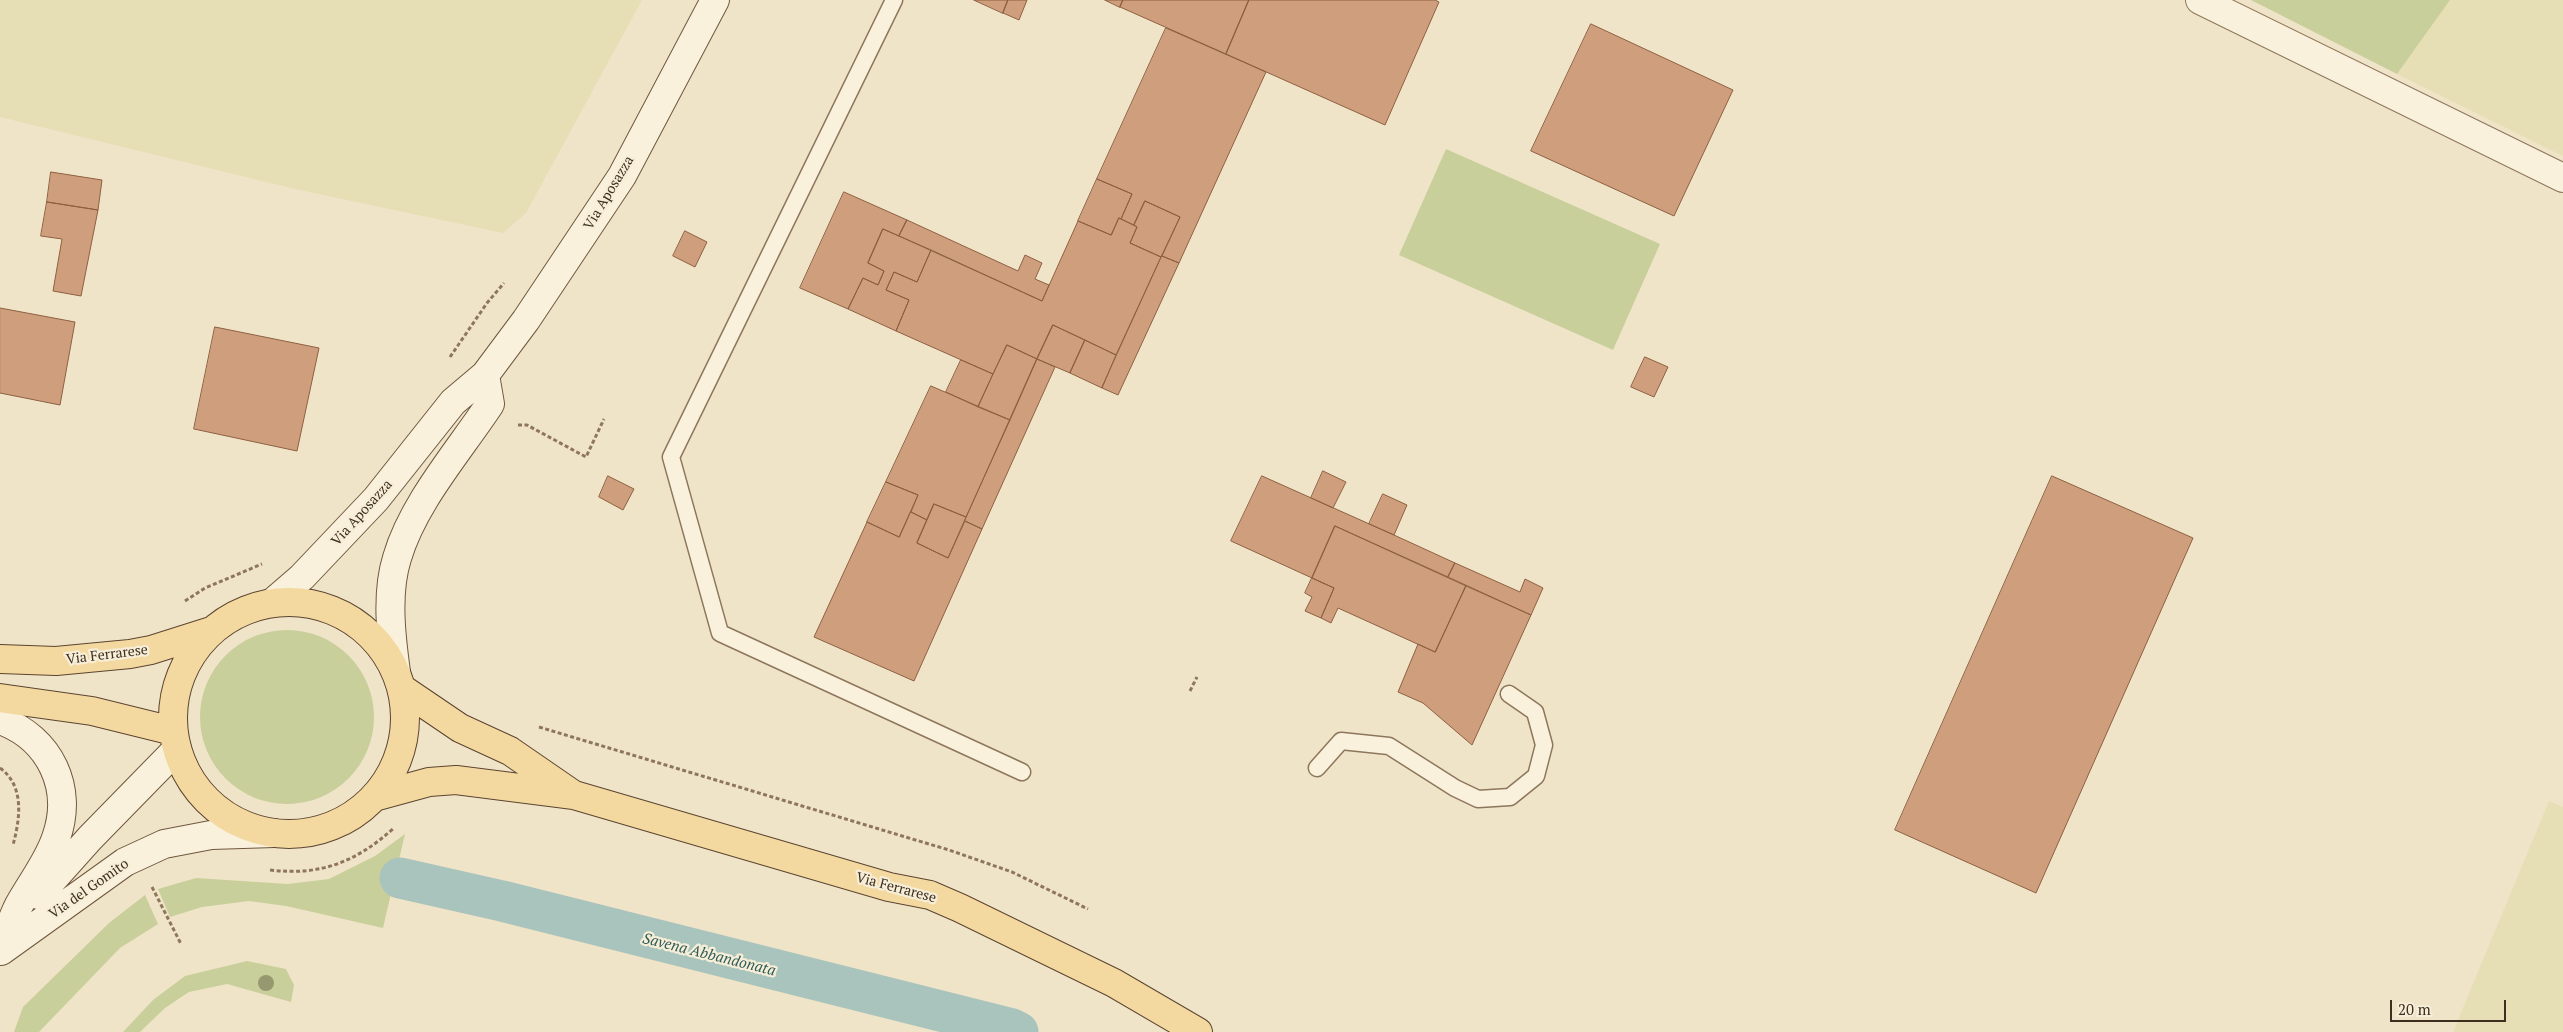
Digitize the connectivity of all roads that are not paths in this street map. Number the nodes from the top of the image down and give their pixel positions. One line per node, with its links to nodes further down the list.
1 (715, 0): 5 (street, Via Aposazza)
2 (894, 0): 15 (lane)
3 (2200, 0): 4 (street)
4 (2563, 178)
5 (485, 375): 6 (street, Via Aposazza); 9 (street)
6 (273, 602): 7 (main road); 9 (main road)
7 (211, 631): 8 (main road, Via Ferrarese); 13 (main road)
8 (0, 659)
9 (399, 680): 16 (main road); 17 (main road)
10 (1509, 694): 14 (lane)
11 (0, 698): 13 (main road)
12 (0, 720): 19 (street)
13 (175, 740): 18 (main road); 19 (street, Via del Gomito)
14 (1316, 768)
15 (1022, 772)
16 (574, 795): 17 (main road); 20 (main road, Via Ferrarese)
17 (374, 797): 18 (main road)
18 (274, 833): 19 (street, Via del Gomito)
19 (0, 952)
20 (1198, 1032)

